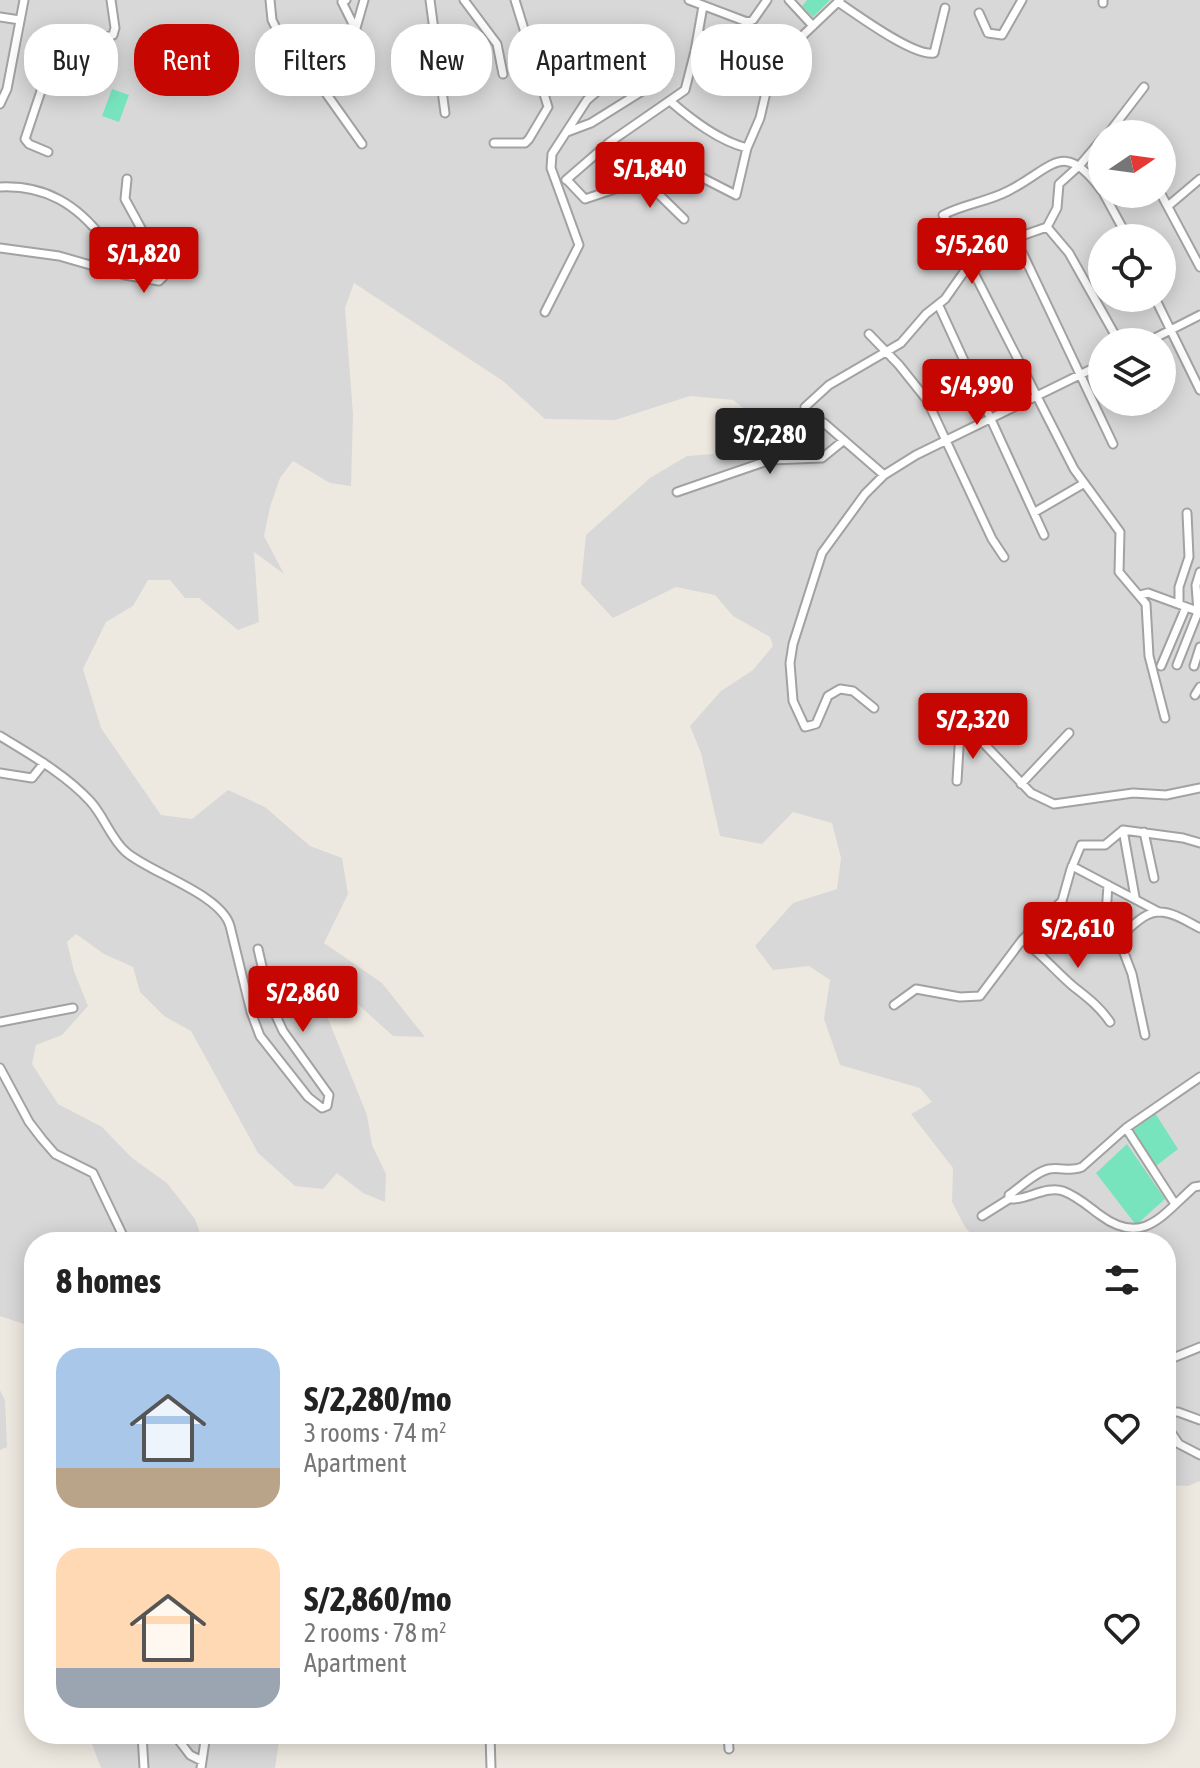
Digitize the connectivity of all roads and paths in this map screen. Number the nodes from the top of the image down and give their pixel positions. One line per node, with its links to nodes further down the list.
1 (24, 0): 18 (street)
2 (111, 0): 35 (street)
3 (270, 0): 33 (street)
4 (364, 0): 12 (street)
5 (430, 0): 29 (street)
6 (464, 0): 22 (street)
7 (515, 0): 32 (street)
8 (689, 0): 14 (street)
9 (767, 0): 14 (street)
10 (789, 0): 20 (street)
11 (1022, 0): 16 (street)
12 (343, 1)
13 (839, 1): 15 (street); 20 (street)
14 (703, 6): 19 (street)
15 (945, 8)
16 (979, 13)
17 (0, 17): 18 (street)
18 (20, 20): 28 (street)
19 (700, 24)
20 (813, 26)
21 (691, 69): 27 (street)
22 (503, 74)
23 (1144, 87): 30 (street)
24 (592, 96): 31 (street)
25 (634, 96): 31 (street)
26 (765, 96): 34 (street)
27 (670, 101): 34 (street); 42 (street)
28 (0, 104)
29 (445, 113)
30 (1124, 120)
31 (565, 132): 43 (street)
32 (494, 143)
33 (362, 144)
34 (747, 148): 39 (street)
35 (48, 152)
36 (1088, 156): 37 (street)
37 (1080, 165): 38 (street); 48 (street); 52 (street)
38 (1088, 175)
39 (641, 177): 42 (street); 47 (street)
40 (127, 179): 54 (street)
41 (1200, 179): 45 (street)
42 (567, 180): 43 (street)
43 (556, 182): 56 (street)
44 (0, 187): 54 (street)
45 (1176, 199)
46 (1169, 208): 50 (street)
47 (684, 219)
48 (1047, 227): 52 (street); 58 (street)
49 (0, 248): 54 (street)
50 (1197, 253): 53 (street)
51 (1023, 254): 64 (street)
52 (971, 262): 55 (street); 66 (street)
53 (1200, 267)
54 (125, 275)
55 (939, 306): 62 (street); 68 (street)
56 (545, 312)
57 (1200, 315): 59 (street)
58 (1111, 328)
59 (1175, 328)
60 (869, 334): 62 (street)
61 (1176, 344): 65 (street)
62 (886, 351): 67 (street); 70 (street)
63 (1088, 371): 64 (street)
64 (1080, 375): 66 (street); 72 (street)
65 (1200, 390)
66 (1035, 397): 68 (street); 74 (street)
67 (805, 407)
68 (990, 418): 70 (street); 76 (street)
69 (824, 423): 71 (street)
70 (945, 439): 73 (street); 79 (street)
71 (843, 441): 73 (street); 75 (street)
72 (1113, 444)
73 (884, 475): 90 (street)
74 (1083, 484): 76 (street); 81 (street)
75 (677, 492)
76 (1035, 512): 78 (street)
77 (1187, 513): 82 (street)
78 (1044, 535)
79 (1004, 557)
80 (1200, 572): 83 (street)
81 (1140, 595): 82 (street); 91 (street)
82 (1182, 605): 83 (street); 86 (street)
83 (1199, 612): 85 (street)
84 (1200, 647): 87 (street)
85 (1177, 665)
86 (1161, 666)
87 (1194, 666)
88 (1200, 687): 89 (street)
89 (1195, 695)
90 (874, 708)
91 (1165, 718)
92 (1069, 733): 97 (street)
93 (0, 736): 94 (street)
94 (44, 763): 95 (street); 112 (street)
95 (0, 773)
96 (957, 781): 97 (street)
97 (1021, 784): 98 (street)
98 (1200, 788)
99 (1123, 830): 100 (street); 102 (street); 105 (street)
100 (1144, 832): 101 (street); 103 (street)
101 (1200, 843)
102 (1072, 866): 104 (street); 107 (street)
103 (1154, 878)
104 (1108, 885): 105 (street); 111 (street)
105 (1135, 897): 106 (street)
106 (1159, 912): 108 (street); 109 (street)
107 (1034, 928): 110 (street); 111 (street)
108 (1200, 928)
109 (1118, 937): 111 (street); 117 (street)
110 (1022, 940): 113 (street); 116 (street)
111 (1104, 943)
112 (258, 949)
113 (894, 1005)
114 (73, 1008): 115 (street)
115 (0, 1022)
116 (1110, 1022)
117 (1145, 1035)
118 (0, 1068): 125 (street)
119 (1200, 1077): 120 (street)
120 (1126, 1128): 122 (street); 123 (street)
121 (1200, 1186): 123 (street)
122 (1009, 1199): 123 (street); 124 (street)
123 (1175, 1204)
124 (982, 1216)
125 (121, 1232)
126 (1200, 1347): 127 (street)
127 (1176, 1357)
128 (1176, 1412): 129 (street)
129 (1200, 1420)
130 (1176, 1440): 131 (street)
131 (1200, 1455)
132 (143, 1744): 139 (street)
133 (182, 1744): 138 (street)
134 (204, 1744): 138 (street)
135 (490, 1744): 140 (street)
136 (729, 1744): 137 (street)
137 (729, 1749)
138 (201, 1764)
139 (144, 1768)
140 (491, 1768)

